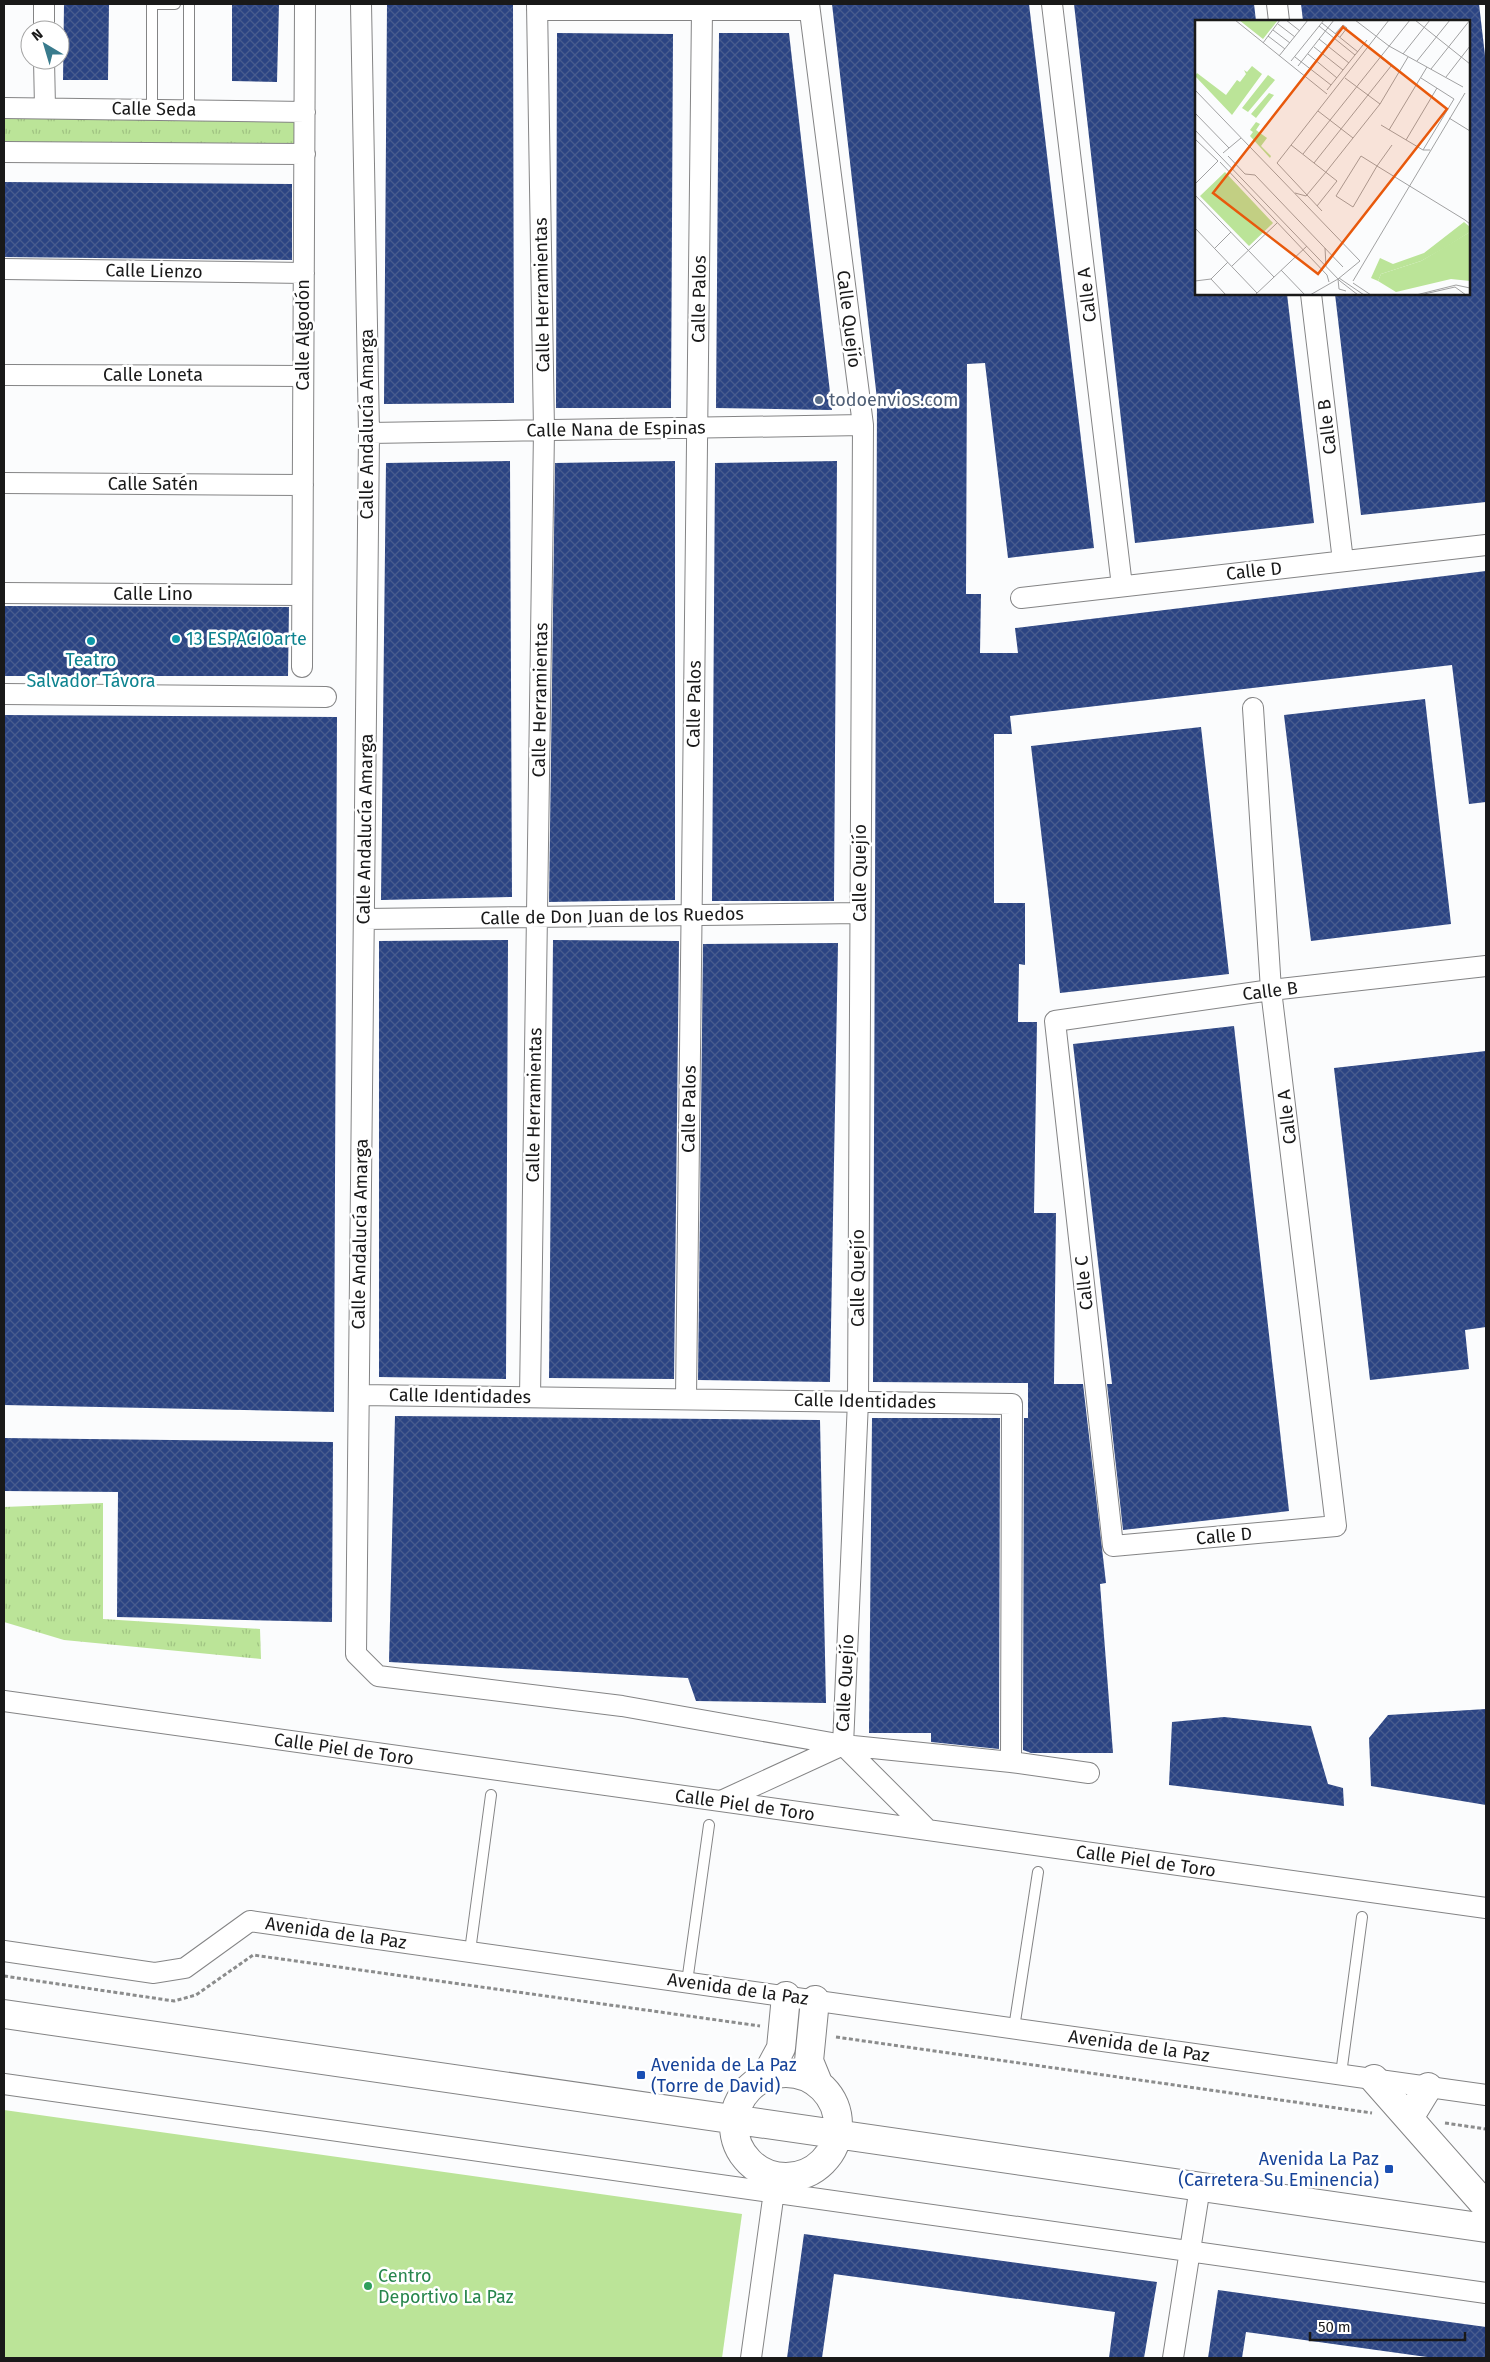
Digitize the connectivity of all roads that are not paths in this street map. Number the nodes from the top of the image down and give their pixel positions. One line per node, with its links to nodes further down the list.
1 (44, 4): 11 (street)
2 (175, 4): 16 (lane)
3 (189, 4): 17 (lane)
4 (306, 4): 18 (street, Calle Algodón)
5 (361, 4): 29 (street, Calle Andalucía Amarga)
6 (1052, 4): 34 (street, Calle A)
7 (1277, 4): 12 (street)
8 (537, 7): 10 (street); 28 (street, Calle Herramientas)
9 (809, 7): 10 (street); 26 (street, Calle Quejío)
10 (702, 10): 27 (street, Calle Palos)
11 (44, 20)
12 (1279, 20)
13 (44, 70): 14 (street)
14 (45, 107): 15 (street, Calle Seda); 16 (street, Calle Seda)
15 (4, 108)
16 (152, 110): 17 (street, Calle Seda)
17 (189, 110): 18 (street, Calle Seda)
18 (305, 112): 20 (street, Calle Algodón)
19 (4, 152): 20 (street)
20 (305, 154): 22 (street, Calle Algodón)
21 (4, 269): 22 (street, Calle Lienzo)
22 (304, 272): 25 (street, Calle Algodón)
23 (1311, 295): 33 (street, Calle B)
24 (4, 375): 25 (street, Calle Loneta)
25 (303, 376): 31 (street, Calle Algodón)
26 (863, 425): 27 (street, Calle Nana de Espinas); 42 (street, Calle Quejío)
27 (698, 427): 28 (street, Calle Nana de Espinas); 43 (street, Calle Palos)
28 (544, 430): 29 (street, Calle Nana de Espinas); 44 (street, Calle Herramientas)
29 (369, 433): 45 (street, Calle Andalucía Amarga)
30 (4, 483): 31 (street, Calle Satén)
31 (302, 485): 36 (street, Calle Algodón)
32 (1486, 545): 33 (street, Calle D)
33 (1343, 561): 34 (street, Calle D)
34 (1122, 586): 37 (street, Calle D)
35 (4, 593): 36 (street, Calle Lino)
36 (302, 595): 38 (street, Calle Algodón)
37 (1021, 598)
38 (302, 667)
39 (4, 694): 40 (street)
40 (326, 697)
41 (1253, 708): 47 (street, Calle A)
42 (860, 912): 43 (street, Calle de Don Juan de los Ruedos); 52 (street, Calle Quejío)
43 (692, 915): 44 (street, Calle de Don Juan de los Ruedos); 51 (street, Calle Palos)
44 (537, 917): 45 (street, Calle de Don Juan de los Ruedos); 50 (street, Calle Herramientas)
45 (364, 919): 49 (street, Calle Andalucía Amarga)
46 (1486, 966): 47 (street, Calle B)
47 (1271, 990): 48 (street, Calle B); 53 (street, Calle A)
48 (1055, 1020): 54 (street, Calle C)
49 (358, 1395): 50 (street, Calle Identidades); 56 (street, Calle Andalucía Amarga)
50 (530, 1397): 51 (street, Calle Identidades)
51 (686, 1398): 52 (street, Calle Identidades)
52 (858, 1401): 56 (street, Calle Quejío); 57 (street, Calle Identidades)
53 (1336, 1526): 54 (street, Calle D)
54 (1113, 1546)
55 (4, 1701): 60 (street, Calle Piel de Toro)
56 (842, 1745): 57 (street); 60 (street, Calle Quejío); 62 (street, Calle Quejío)
57 (1011, 1762): 58 (street)
58 (1089, 1773)
59 (491, 1795): 67 (lane)
60 (722, 1801): 62 (street, Calle Piel de Toro)
61 (709, 1825): 68 (lane)
62 (928, 1830): 64 (street, Calle Piel de Toro)
63 (1038, 1872): 72 (lane)
64 (1486, 1908)
65 (1362, 1918): 73 (lane)
66 (4, 1951): 67 (street, Avenida de la Paz)
67 (470, 1951): 68 (street, Avenida de la Paz)
68 (687, 1982): 69 (street, Avenida de la Paz)
69 (786, 1996): 70 (street, Avenida de la Paz); 74 (main road)
70 (815, 2000): 72 (street, Avenida de la Paz); 76 (main road)
71 (4, 2014): 81 (main road)
72 (1014, 2028): 73 (street, Avenida de la Paz)
73 (1341, 2074): 75 (street, Avenida de la Paz)
74 (766, 2076): 76 (main road); 81 (main road)
75 (1374, 2079): 78 (street, Avenida de la Paz); 80 (main road)
76 (818, 2083): 82 (main road)
77 (4, 2084): 83 (street)
78 (1428, 2086): 79 (street, Avenida de la Paz); 80 (main road)
79 (1486, 2095)
80 (1409, 2118): 85 (main road)
81 (733, 2119): 82 (main road); 83 (main road)
82 (838, 2134): 83 (main road); 84 (main road)
83 (775, 2185): 87 (street); 89 (street)
84 (1200, 2187): 86 (main road); 87 (street)
85 (1486, 2206)
86 (1486, 2228)
87 (1190, 2251): 88 (street); 90 (street)
88 (1486, 2292)
89 (751, 2358)
90 (1173, 2358)

